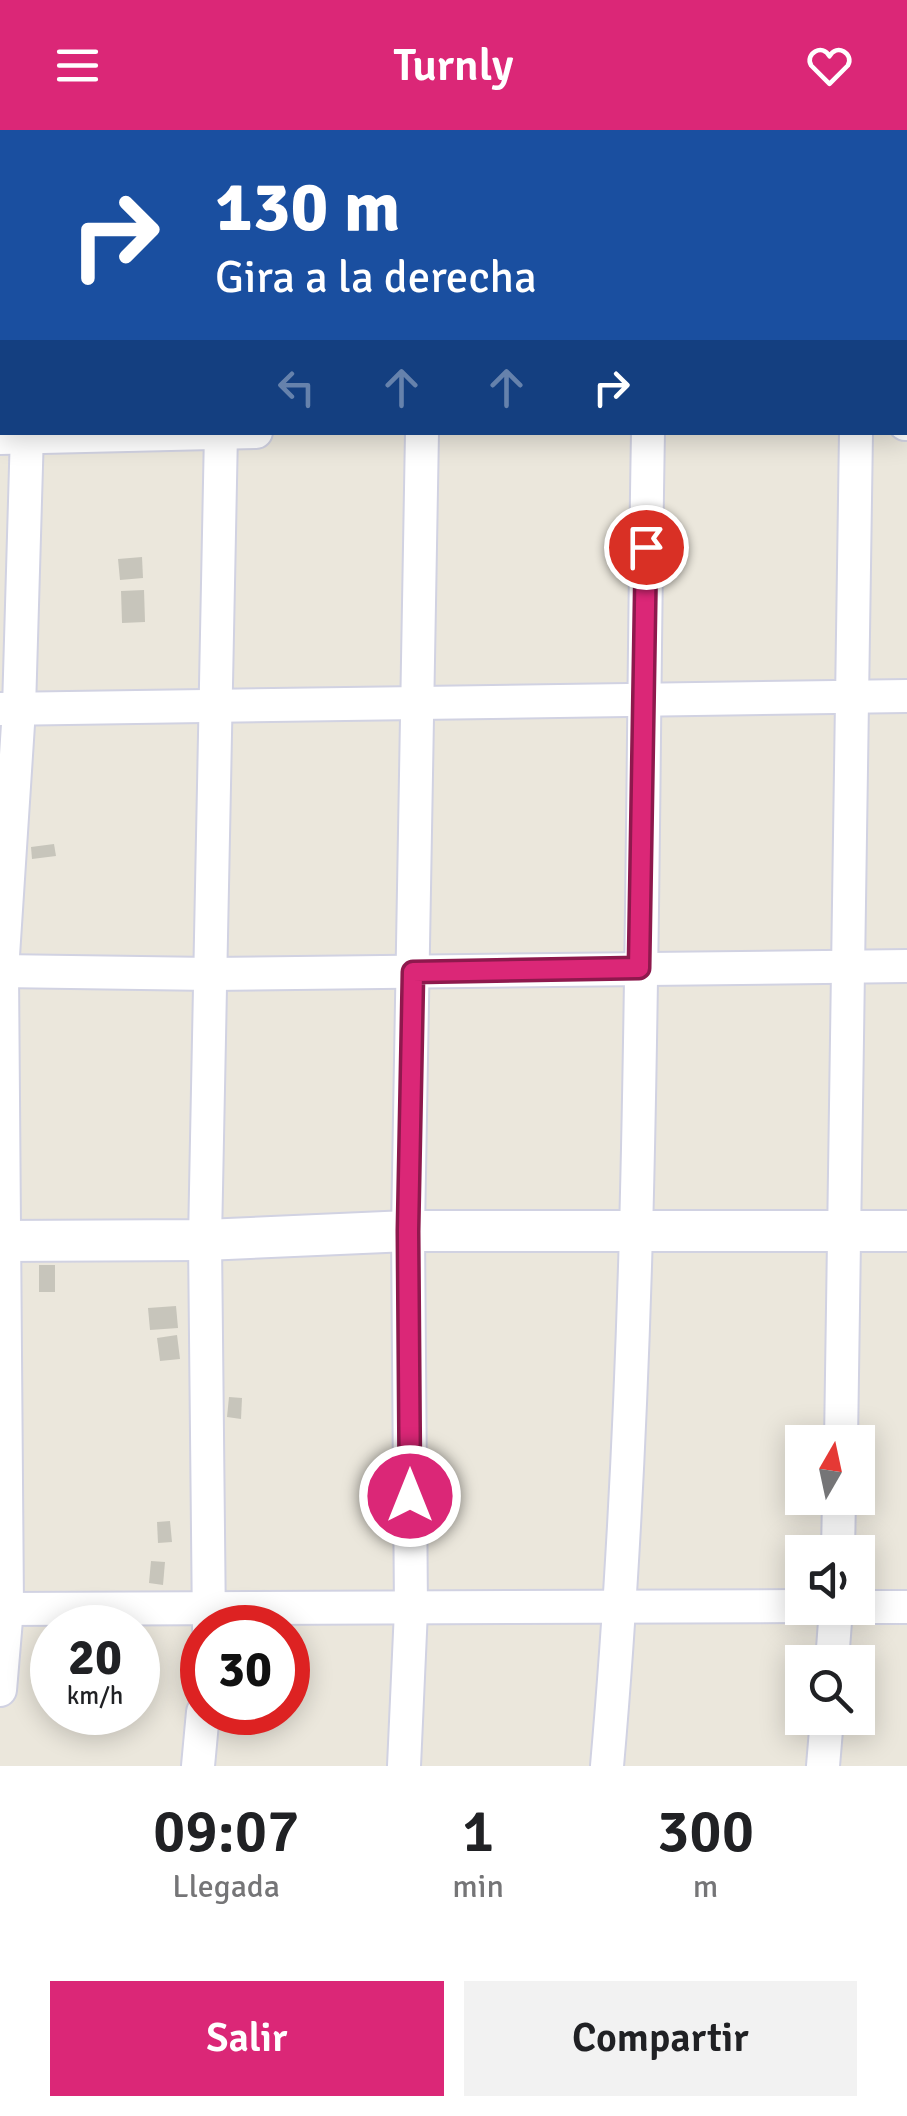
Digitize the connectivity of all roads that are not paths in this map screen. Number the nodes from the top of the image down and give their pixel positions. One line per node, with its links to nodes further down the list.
1 (86, 435): 6 (street)
2 (221, 435): 11 (street)
3 (422, 435): 10 (street)
4 (648, 435): 9 (street)
5 (856, 435): 8 (street)
6 (18, 436): 12 (street)
7 (907, 696): 8 (street)
8 (853, 697): 9 (street); 14 (street)
9 (643, 699): 10 (street); 15 (street)
10 (416, 700): 11 (street); 17 (street)
11 (214, 708): 12 (street); 18 (street)
12 (10, 709): 16 (street)
13 (907, 966): 14 (street)
14 (850, 967): 15 (street); 21 (street)
15 (639, 968): 17 (street); 20 (street)
16 (1, 971): 18 (street); 24 (street)
17 (413, 972): 18 (street); 19 (street)
18 (211, 974): 23 (street)
19 (408, 1231): 20 (street); 23 (street); 32 (street)
20 (635, 1231): 21 (street); 27 (street)
21 (847, 1231): 22 (street); 25 (street)
22 (907, 1231)
23 (205, 1240): 24 (street); 26 (street)
24 (2, 1241): 31 (street)
25 (841, 1425)
26 (210, 1605)
27 (621, 1606): 28 (street); 32 (street); 40 (street)
28 (785, 1606)
29 (875, 1606): 30 (street)
30 (907, 1606)
31 (4, 1608): 34 (street); 35 (street)
32 (411, 1610): 33 (street); 39 (street)
33 (310, 1614)
34 (180, 1617)
35 (0, 1690)
36 (200, 1735): 38 (street)
37 (826, 1735): 41 (street)
38 (198, 1766)
39 (404, 1766)
40 (607, 1766)
41 (824, 1766)

